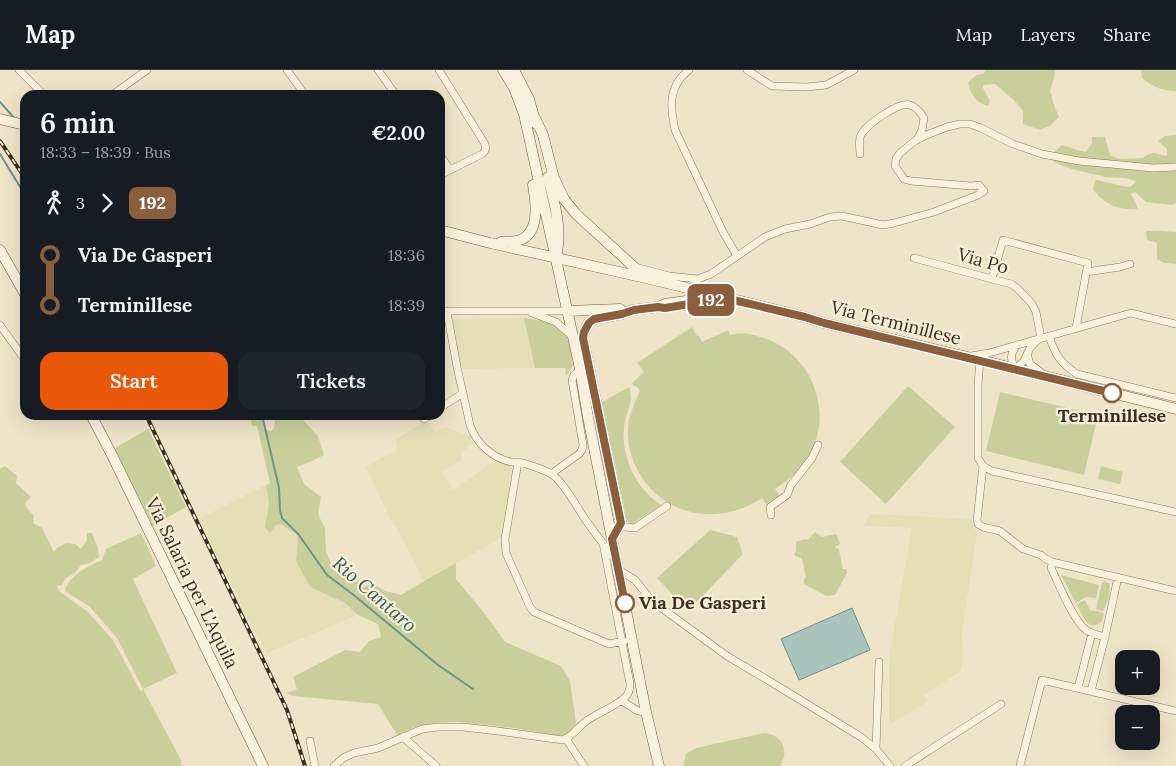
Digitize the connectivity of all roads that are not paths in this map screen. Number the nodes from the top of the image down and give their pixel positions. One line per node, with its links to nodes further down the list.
1 (19, 70): 11 (street)
2 (147, 70): 12 (street)
3 (287, 70): 13 (street)
4 (378, 70): 14 (street)
5 (439, 70): 24 (street)
6 (503, 70): 15 (street)
7 (514, 70): 16 (street)
8 (689, 70): 29 (street)
9 (747, 70): 10 (street)
10 (854, 70)
11 (39, 90)
12 (119, 90)
13 (301, 90)
14 (392, 90)
15 (524, 114): 27 (street); 30 (street)
16 (535, 118): 30 (street); 34 (street)
17 (0, 119): 19 (street)
18 (0, 124): 19 (street)
19 (20, 126)
20 (916, 140): 21 (street); 23 (street); 29 (street)
21 (860, 154)
22 (445, 163): 24 (street)
23 (1176, 167)
24 (450, 170): 25 (street)
25 (445, 172)
26 (445, 231): 27 (street)
27 (490, 243): 30 (street)
28 (0, 250): 39 (street)
29 (738, 256): 34 (street)
30 (555, 258): 32 (street, Via Terminillese); 38 (street)
31 (914, 258): 37 (street, Via Po)
32 (574, 262): 36 (street, Via Terminillese); 38 (street)
33 (1130, 264): 35 (street)
34 (635, 267): 36 (street)
35 (1086, 272): 37 (street); 50 (street)
36 (646, 278): 40 (street, Via Terminillese)
37 (992, 278): 53 (street, Via Po)
38 (561, 282): 43 (street)
39 (20, 285)
40 (692, 289): 41 (street, Via Terminillese); 42 (street)
41 (725, 298): 42 (street); 57 (street, Via Terminillese)
42 (658, 307): 44 (street)
43 (567, 310): 44 (street); 45 (street); 52 (street)
44 (634, 310): 74 (street)
45 (524, 311): 46 (street); 52 (street)
46 (445, 312)
47 (445, 316): 62 (street)
48 (1176, 324): 50 (street)
49 (0, 325): 55 (street)
50 (1076, 328): 51 (street)
51 (1048, 336): 53 (street); 63 (street)
52 (573, 337): 60 (street)
53 (1041, 338): 54 (street); 56 (street)
54 (1017, 344): 57 (street); 59 (street)
55 (20, 353)
56 (1027, 354): 59 (street); 61 (street)
57 (966, 357): 58 (street, Via Terminillese)
58 (980, 360): 59 (street, Via Terminillese); 69 (street)
59 (1015, 369): 61 (street, Via Terminillese)
60 (580, 370): 70 (street); 75 (street)
61 (1049, 377): 65 (street, Via Terminillese)
62 (463, 393): 64 (street); 68 (street)
63 (1176, 398)
64 (445, 405)
65 (1176, 409)
66 (94, 420): 95 (street, Via Salaria per L'Aquila)
67 (818, 445): 73 (street)
68 (518, 462): 70 (street); 83 (street)
69 (983, 466): 72 (street); 76 (street)
70 (551, 474): 75 (street)
71 (667, 506): 74 (street)
72 (1176, 512)
73 (771, 515)
74 (621, 523): 75 (street)
75 (608, 541): 77 (street); 83 (street)
76 (1052, 562): 78 (street); 80 (street)
77 (618, 566): 82 (street); 94 (street)
78 (1118, 577): 79 (street); 81 (street)
79 (1176, 591)
80 (1092, 633): 81 (street); 85 (street)
81 (1105, 637): 86 (street)
82 (632, 638): 83 (street); 90 (street)
83 (621, 642): 87 (street)
84 (879, 662): 94 (street)
85 (1078, 688): 86 (street); 103 (street)
86 (1092, 691): 89 (street)
87 (622, 700): 90 (street); 92 (street)
88 (1001, 704): 102 (street)
89 (1176, 711)
90 (646, 712): 100 (street)
91 (403, 737): 92 (street); 97 (street); 98 (street)
92 (566, 739): 99 (street)
93 (310, 741): 96 (street)
94 (876, 748): 101 (street)
95 (263, 766)
96 (315, 766)
97 (334, 766)
98 (436, 766)
99 (584, 766)
100 (659, 766)
101 (890, 766)
102 (905, 766)
103 (1020, 766)

